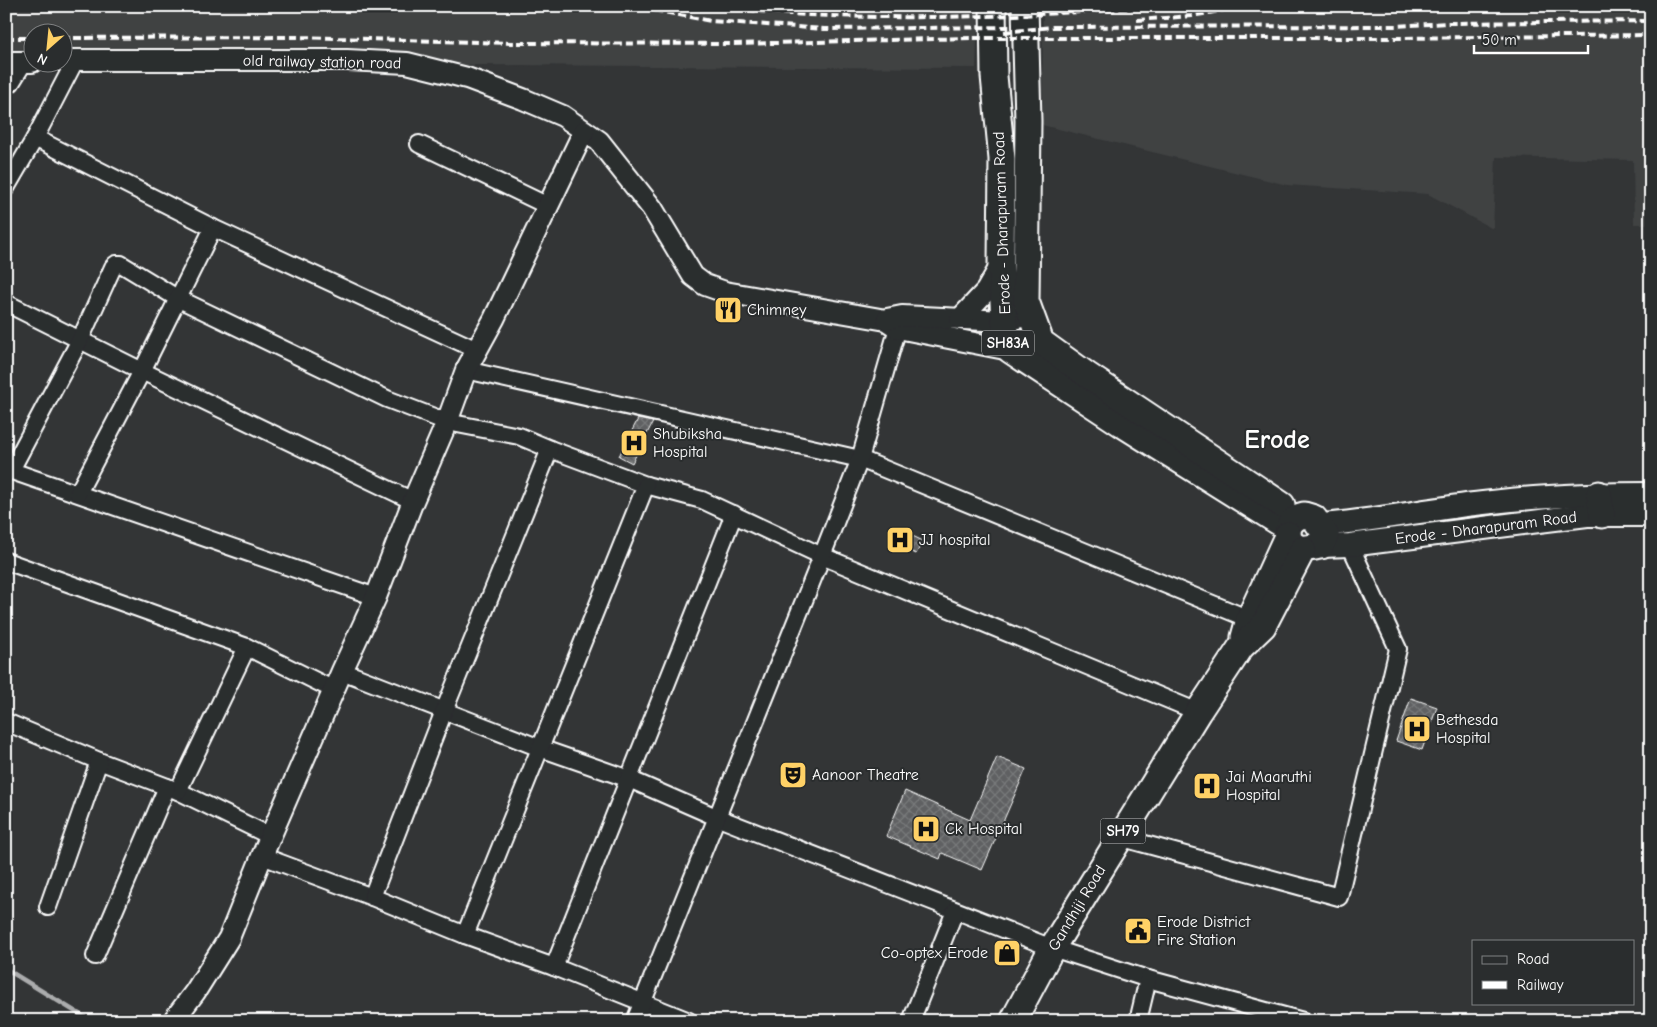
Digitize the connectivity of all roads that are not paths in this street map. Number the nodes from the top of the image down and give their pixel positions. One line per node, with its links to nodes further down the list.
1 (993, 6): 13 (main road, Erode - Dharapuram Road / SH83A)
2 (1025, 6): 16 (main road, Erode - Dharapuram Road / SH83A)
3 (72, 60): 7 (street, old railway station road)
4 (21, 62): 6 (street)
5 (64, 72): 8 (street)
6 (6, 86)
7 (584, 131): 11 (street); 18 (street, old railway station road)
8 (36, 138): 10 (street); 12 (street)
9 (419, 144): 11 (street)
10 (6, 188)
11 (548, 206): 22 (street)
12 (213, 228): 14 (street); 22 (street)
13 (1001, 265): 17 (street); 19 (main road, Erode - Dharapuram Road / SH83A)
14 (177, 298): 20 (street); 25 (street); 26 (street)
15 (6, 303): 20 (street)
16 (1030, 315): 19 (street); 21 (main road, Erode - Dharapuram Road / SH83A)
17 (960, 319): 18 (street); 19 (street)
18 (895, 321): 23 (street); 28 (street)
19 (1004, 321): 23 (main road, Erode - Dharapuram Road / SH83A)
20 (80, 340): 25 (street); 29 (street)
21 (1041, 342): 23 (street); 37 (main road, SH83A)
22 (477, 350): 24 (street)
23 (1010, 350): 37 (main road, SH83A)
24 (466, 370): 26 (street); 28 (street)
25 (142, 371): 31 (street); 33 (street)
26 (447, 422): 27 (street); 33 (street)
27 (550, 449): 30 (street); 47 (street)
28 (860, 459): 39 (street); 42 (street)
29 (9, 469): 31 (street)
30 (646, 485): 35 (street); 50 (street)
31 (78, 493): 41 (street)
32 (1651, 494): 34 (main road)
33 (412, 501): 41 (street)
34 (1601, 504): 36 (main road, Erode - Dharapuram Road); 37 (main road); 38 (main road, Erode - Dharapuram Road)
35 (734, 514): 39 (street); 52 (street)
36 (1651, 515)
37 (1303, 533): 38 (main road, Erode - Dharapuram Road); 42 (main road, Gandhiji Road / SH79); 44 (main road, Gandhiji Road / SH79)
38 (1350, 545): 56 (street)
39 (822, 556): 48 (street); 54 (street)
40 (6, 560): 43 (street)
41 (376, 597): 45 (street)
42 (1249, 619): 44 (main road, Gandhiji Road / SH79)
43 (247, 647): 46 (street); 53 (street)
44 (1241, 647): 48 (main road, Gandhiji Road / SH79)
45 (342, 670): 46 (street); 47 (street)
46 (334, 690): 55 (street)
47 (444, 711): 50 (street); 58 (street)
48 (1198, 712): 56 (main road, Gandhiji Road / SH79)
49 (6, 722): 51 (street)
50 (540, 748): 52 (street); 61 (street)
51 (99, 761): 53 (street); 59 (street)
52 (629, 779): 54 (street); 64 (street)
53 (172, 789): 55 (street); 63 (street)
54 (716, 817): 60 (street); 66 (street)
55 (270, 836): 57 (street)
56 (1119, 837): 62 (main road, Gandhiji Road / SH79)
57 (262, 856): 58 (street); 67 (street)
58 (372, 897): 61 (street)
59 (48, 907)
60 (955, 910): 62 (street); 70 (street)
61 (465, 935): 64 (street)
62 (1052, 948): 65 (street); 71 (main road, Gandhiji Road / SH79)
63 (95, 956)
64 (554, 967): 66 (street)
65 (1148, 980): 72 (street); 73 (street)
66 (642, 1003): 68 (street); 69 (street)
67 (172, 1021)
68 (635, 1021)
69 (689, 1021)
70 (912, 1021)
71 (1013, 1021)
72 (1138, 1021)
73 (1303, 1021)

